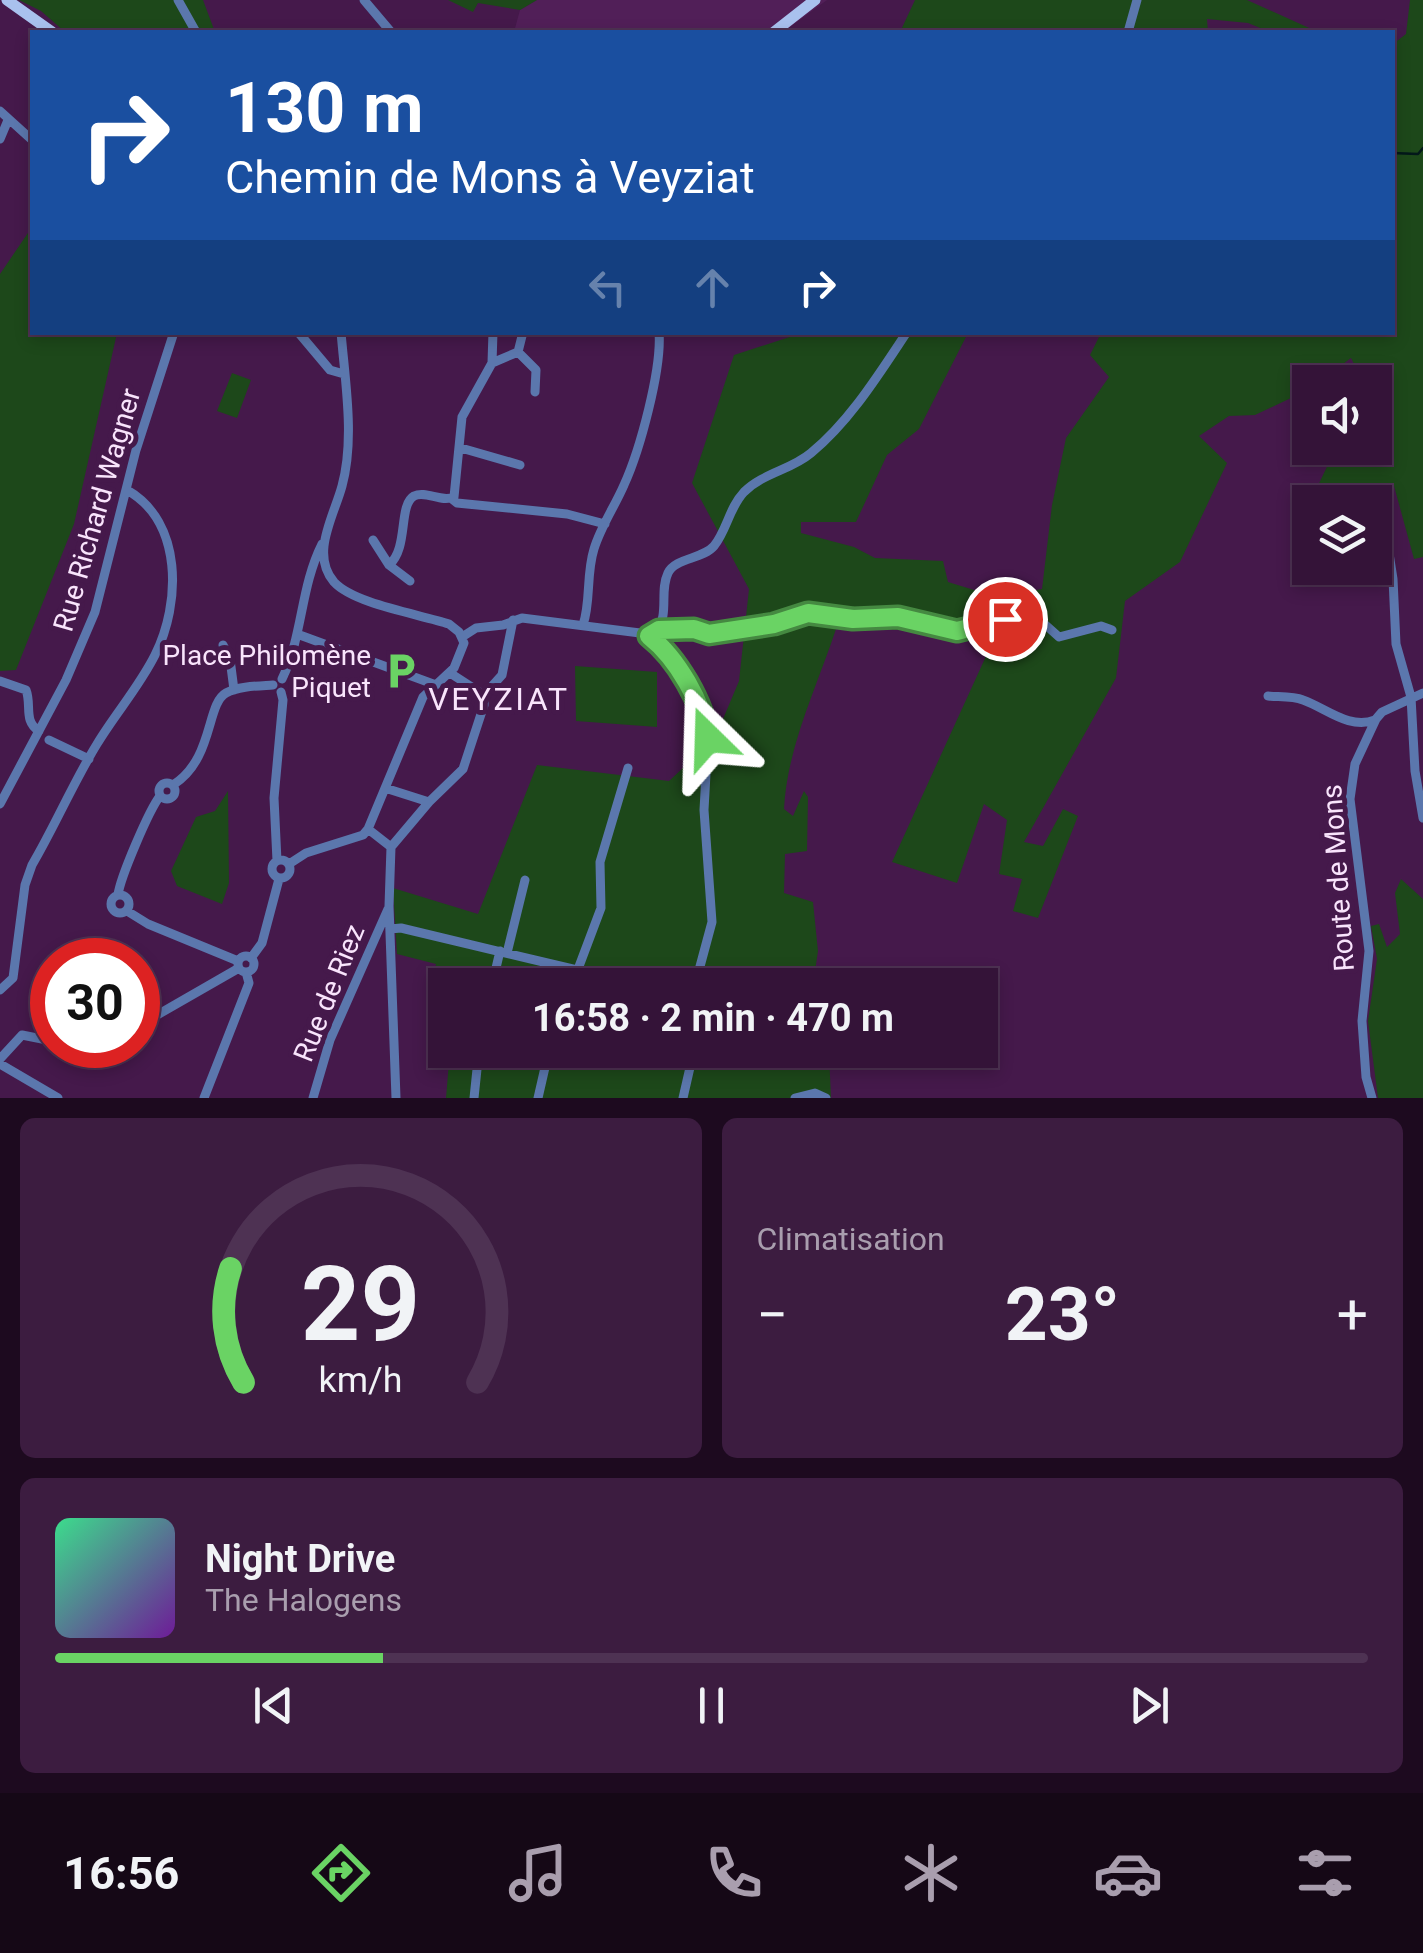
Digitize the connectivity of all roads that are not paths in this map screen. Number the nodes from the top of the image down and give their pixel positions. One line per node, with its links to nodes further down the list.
1 (7, 0): 6 (main road)
2 (178, 0): 7 (street)
3 (364, 0): 8 (street)
4 (815, 0): 9 (main road)
5 (1137, 0): 10 (street)
6 (49, 30)
7 (195, 30)
8 (389, 30)
9 (779, 30)
10 (1129, 30)
11 (0, 111): 12 (street)
12 (8, 120): 13 (street); 14 (street)
13 (30, 138)
14 (0, 139)
15 (173, 335): 28 (street, Rue Richard Wagner)
16 (301, 335): 24 (street)
17 (341, 335): 24 (street)
18 (493, 335): 23 (street)
19 (522, 335): 22 (street)
20 (659, 335): 30 (street)
21 (905, 335): 41 (street)
22 (518, 352): 23 (street); 25 (street)
23 (492, 363): 26 (street)
24 (344, 374): 31 (street)
25 (536, 392)
26 (461, 448): 27 (street); 29 (street)
27 (520, 464)
28 (127, 490): 55 (street, Rue Richard Wagner); 57 (street)
29 (452, 499): 30 (street); 33 (street)
30 (604, 524): 39 (street)
31 (326, 536): 34 (street); 37 (street)
32 (373, 540): 33 (street)
33 (389, 565): 36 (street)
34 (326, 568): 37 (street); 43 (street)
35 (1392, 573): 53 (street)
36 (410, 580)
37 (306, 589): 42 (street)
38 (513, 620): 39 (street); 43 (street); 51 (street)
39 (582, 626): 41 (street)
40 (1112, 630): 41 (street)
41 (654, 633): 76 (street)
42 (297, 634): 47 (street); 48 (street)
43 (462, 638): 45 (street)
44 (223, 644): 49 (street)
45 (450, 674): 48 (street); 51 (street)
46 (0, 682): 55 (street)
47 (279, 685): 49 (street); 65 (street)
48 (436, 685): 59 (street)
49 (234, 690): 72 (street)
50 (1423, 694): 53 (street)
51 (484, 696): 60 (street)
52 (1268, 696): 54 (street)
53 (1411, 698): 54 (street); 62 (street)
54 (1376, 719): 94 (street, Route de Mons)
55 (39, 731): 61 (street, Rue Richard Wagner)
56 (49, 740): 57 (street)
57 (89, 759): 77 (street)
58 (628, 768): 75 (street)
59 (385, 788): 60 (street); 63 (street)
60 (429, 802): 64 (street)
61 (0, 804)
62 (1423, 818)
63 (368, 829): 64 (street); 66 (street)
64 (391, 847): 69 (street)
65 (276, 860): 66 (street); 67 (street)
66 (288, 864): 67 (street)
67 (279, 878): 72 (street)
68 (525, 880): 71 (street)
69 (389, 906): 70 (street); 87 (street, Rue de Riez)
70 (390, 928): 71 (street); 88 (street)
71 (504, 952): 73 (street); 74 (street)
72 (241, 967): 78 (street); 86 (street)
73 (498, 968)
74 (569, 968)
75 (578, 968)
76 (700, 968)
77 (0, 990)
78 (160, 1013)
79 (30, 1037): 80 (street)
80 (0, 1062): 84 (street)
81 (477, 1068): 89 (street)
82 (545, 1068): 90 (street)
83 (690, 1068): 91 (street)
84 (45, 1095): 85 (street)
85 (58, 1098)
86 (204, 1098)
87 (313, 1098)
88 (396, 1098)
89 (474, 1098)
90 (538, 1098)
91 (684, 1098)
92 (795, 1098): 93 (street)
93 (826, 1098)
94 (1372, 1098)

